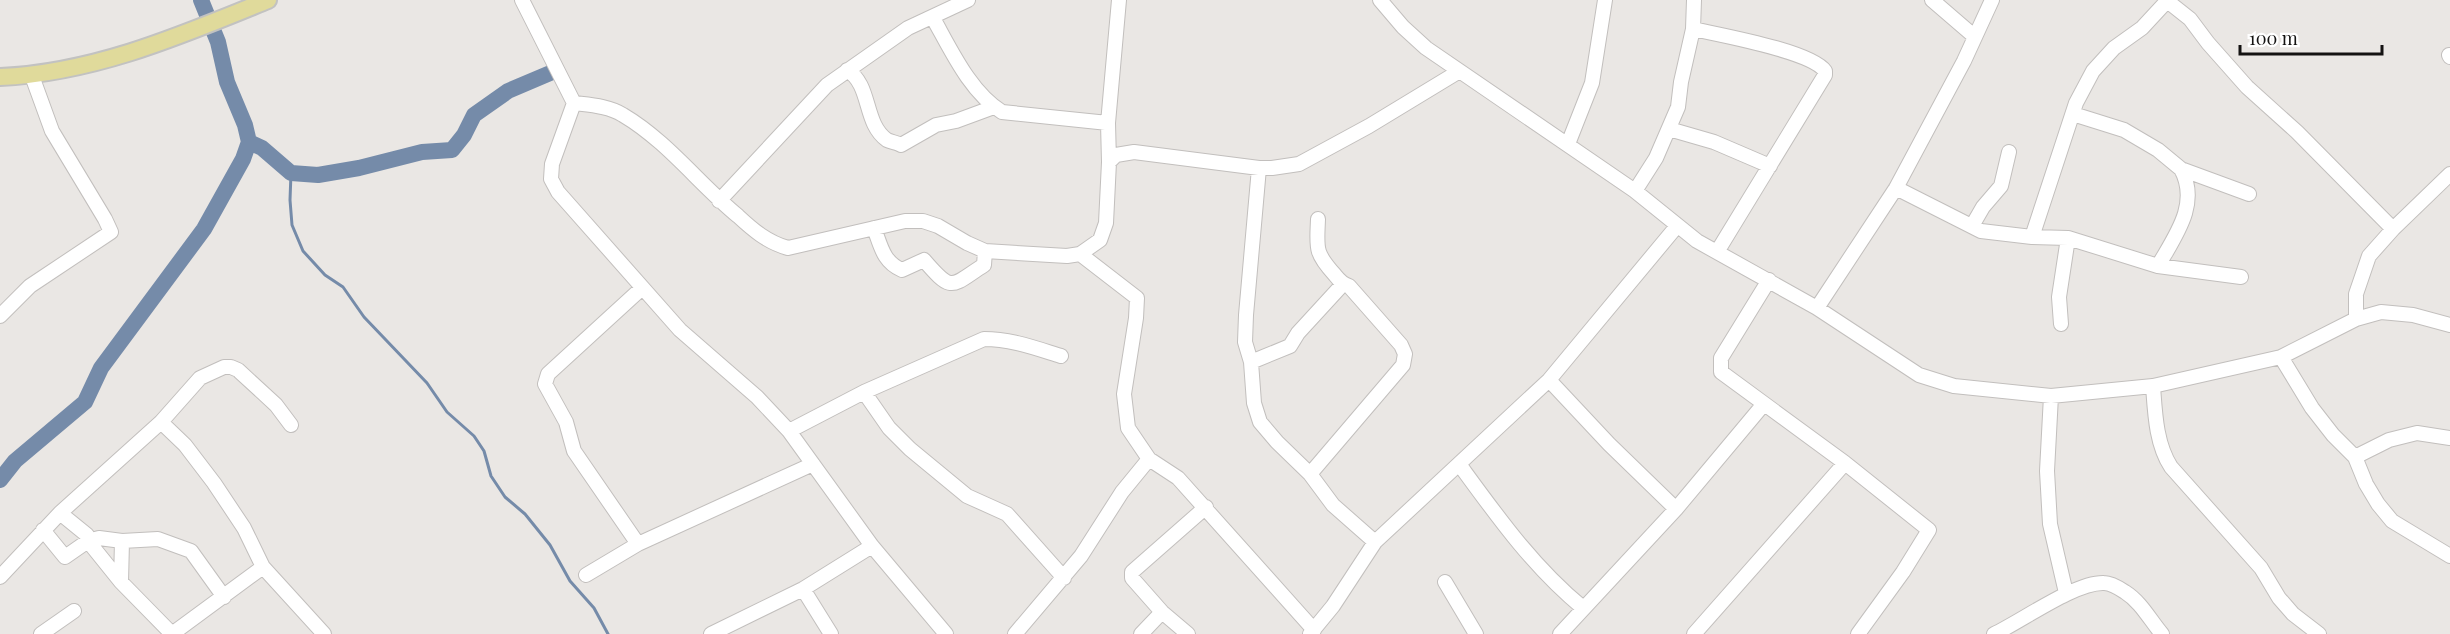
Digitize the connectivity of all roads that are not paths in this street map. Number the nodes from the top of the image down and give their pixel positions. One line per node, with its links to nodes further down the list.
1 (268, 0): 16 (main road)
2 (522, 0): 18 (street)
3 (968, 0): 11 (street)
4 (1119, 0): 21 (street)
5 (1380, 0): 15 (street)
6 (1605, 0): 23 (street)
7 (1694, 0): 12 (street)
8 (1932, 0): 13 (street)
9 (1992, 0): 13 (street)
10 (2167, 1): 20 (street); 38 (street)
11 (933, 18): 14 (street); 19 (street)
12 (1693, 29): 22 (street); 26 (street)
13 (1975, 37): 30 (street)
14 (847, 70): 19 (street); 33 (street)
15 (1458, 72): 23 (street); 27 (street)
16 (32, 76): 17 (main road); 50 (street)
17 (0, 77)
18 (574, 103): 33 (street); 48 (street)
19 (994, 107): 21 (street)
20 (2073, 114): 28 (street); 39 (street)
21 (1108, 123): 25 (street)
22 (1669, 129): 26 (street); 31 (street)
23 (1568, 144): 31 (street)
24 (2009, 152): 36 (street)
25 (1109, 162): 27 (street); 43 (street)
26 (1770, 166): 42 (street)
27 (1259, 168): 56 (street)
28 (2181, 169): 32 (street); 44 (street)
29 (2450, 174): 38 (street)
30 (1896, 188): 36 (street); 49 (street)
31 (1635, 191): 35 (street)
32 (2249, 194)
33 (719, 201): 37 (street)
34 (1317, 219): 47 (street)
35 (1677, 226): 42 (street); 57 (street)
36 (1972, 226): 39 (street)
37 (874, 228): 41 (street); 41 (street)
38 (2393, 229): 51 (street)
39 (2032, 237): 40 (street)
40 (2068, 238): 44 (street); 53 (street)
41 (985, 251): 43 (street)
42 (1717, 252): 46 (street)
43 (1080, 254): 67 (street)
44 (2158, 266): 45 (street)
45 (2241, 277)
46 (1769, 280): 49 (street); 61 (street)
47 (1343, 284): 56 (street); 71 (street)
48 (642, 288): 64 (street); 79 (street)
49 (1817, 308): 60 (street)
50 (0, 316)
51 (2356, 319): 52 (street); 55 (street)
52 (2449, 323)
53 (2061, 324)
54 (1061, 356): 59 (street)
55 (2281, 357): 58 (street); 66 (street)
56 (1251, 362): 71 (street)
57 (1549, 380): 69 (street); 73 (street)
58 (2153, 386): 60 (street); 110 (street)
59 (864, 392): 64 (street); 85 (street)
60 (2051, 396): 89 (street)
61 (1763, 405): 70 (street); 73 (street)
62 (161, 423): 63 (street); 74 (street); 82 (street)
63 (291, 425)
64 (789, 431): 68 (street)
65 (2450, 438): 66 (street)
66 (2355, 457): 81 (street)
67 (1149, 459): 72 (street); 85 (street)
68 (813, 464): 79 (street); 80 (street)
69 (1459, 464): 78 (street); 91 (street)
70 (1845, 464): 106 (street); 107 (street)
71 (1310, 474): 78 (street)
72 (1206, 507): 93 (street); 95 (street)
73 (1676, 508): 91 (street)
74 (60, 513): 75 (street); 76 (street)
75 (43, 530): 76 (street); 84 (street)
76 (88, 541): 77 (street); 86 (street)
77 (122, 541): 86 (street); 90 (street)
78 (1375, 542): 95 (street)
79 (638, 544): 83 (street)
80 (872, 546): 88 (street); 100 (street)
81 (2450, 556)
82 (263, 567): 90 (street); 98 (street)
83 (586, 575)
84 (0, 577)
85 (1064, 578): 101 (street)
86 (121, 582): 97 (street)
87 (1445, 582): 104 (street)
88 (803, 589): 94 (street); 99 (street)
89 (2066, 593): 108 (street); 109 (street)
90 (224, 597): 97 (street)
91 (1583, 608): 105 (street)
92 (74, 611): 96 (street)
93 (1162, 612): 102 (street); 103 (street)
94 (721, 632)
95 (1312, 632)
96 (41, 634)
97 (172, 634)
98 (324, 634)
99 (831, 634)
100 (946, 634)
101 (1015, 634)
102 (1141, 634)
103 (1188, 634)
104 (1476, 634)
105 (1560, 634)
106 (1694, 634)
107 (1858, 634)
108 (1995, 634)
109 (2162, 634)
110 (2319, 634)

